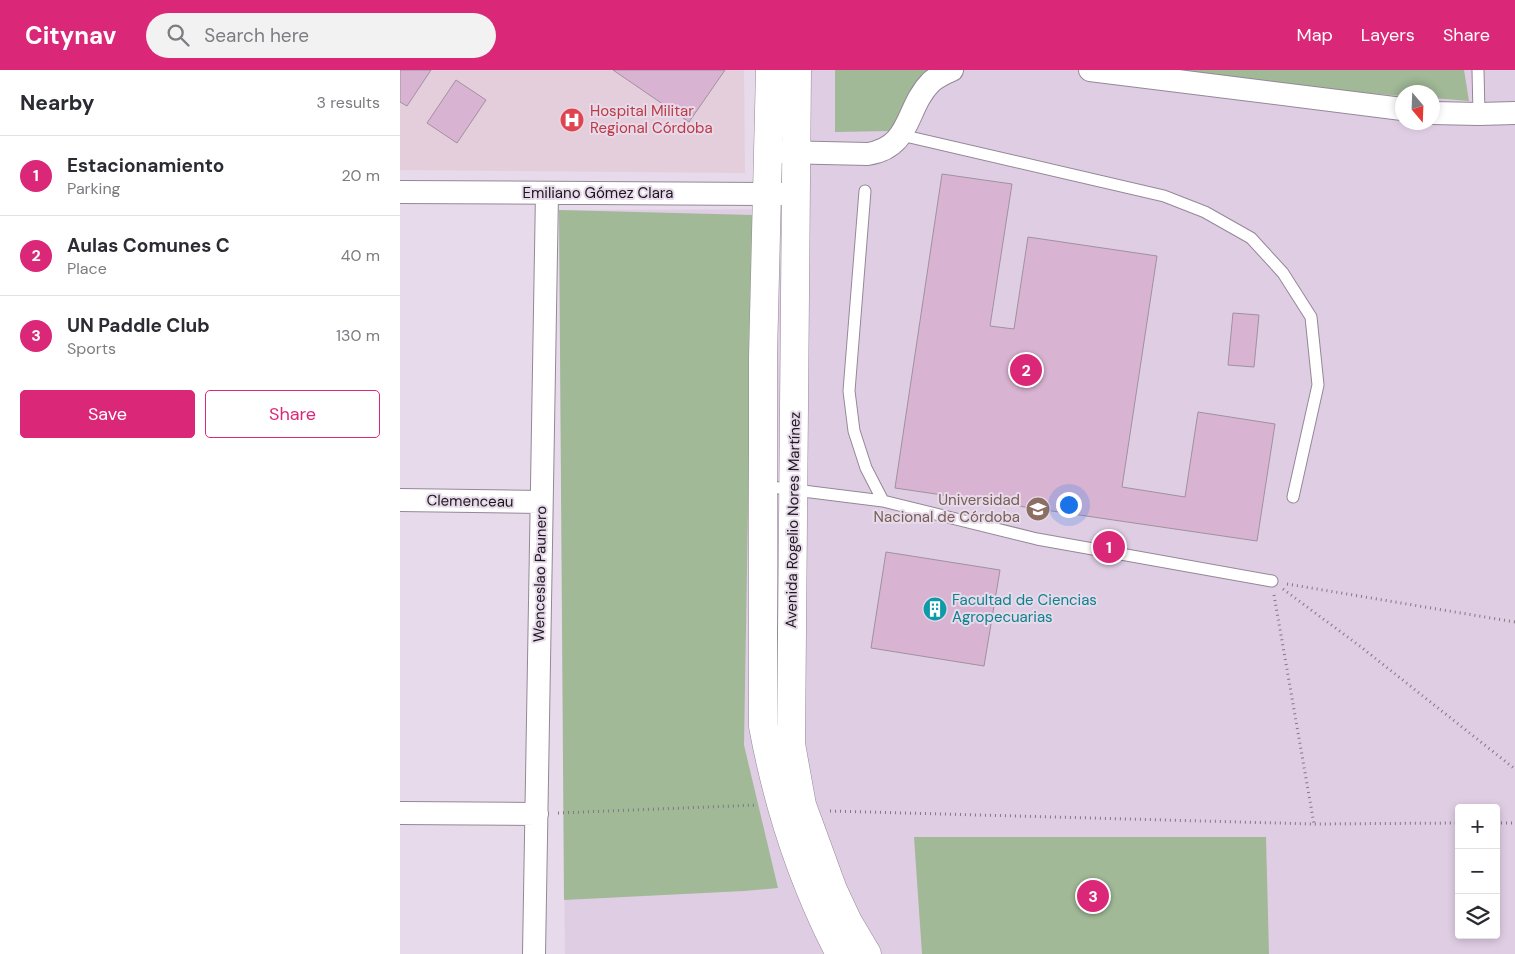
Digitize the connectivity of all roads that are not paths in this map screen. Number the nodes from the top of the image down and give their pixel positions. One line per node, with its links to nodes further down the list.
1 (770, 70): 11 (main road, Avenida Rogelio Nores Martínez)
2 (797, 70): 12 (main road, Avenida Rogelio Nores Martínez)
3 (952, 70): 10 (street)
4 (1090, 70): 6 (street)
5 (1478, 70): 9 (lane)
6 (1395, 108)
7 (1440, 112): 9 (street)
8 (1515, 113): 9 (street)
9 (1479, 114)
10 (901, 135): 12 (street); 20 (lane)
11 (769, 152): 12 (street); 16 (main road, Avenida Rogelio Nores Martínez)
12 (797, 152): 17 (main road, Avenida Rogelio Nores Martínez)
13 (865, 191): 22 (lane)
14 (400, 192): 15 (street, Emiliano Gómez Clara)
15 (547, 193): 16 (street, Emiliano Gómez Clara); 23 (street, Wenceslao Paunero)
16 (766, 193): 17 (street, Emiliano Gómez Clara); 18 (main road, Avenida Rogelio Nores Martínez)
17 (797, 194): 19 (main road, Avenida Rogelio Nores Martínez)
18 (763, 486): 19 (lane); 25 (main road, Avenida Rogelio Nores Martínez)
19 (793, 489): 22 (lane); 25 (main road, Avenida Rogelio Nores Martínez)
20 (1292, 497)
21 (400, 500): 23 (street, Clemenceau)
22 (883, 501): 24 (lane)
23 (541, 502): 27 (street, Wenceslao Paunero)
24 (1272, 582)
25 (791, 804): 29 (main road, Avenida Rogelio Nores Martínez); 30 (main road, Avenida Rogelio Nores Martínez)
26 (400, 813): 27 (street)
27 (537, 814): 28 (street, Wenceslao Paunero)
28 (534, 954)
29 (840, 954)
30 (867, 954)

